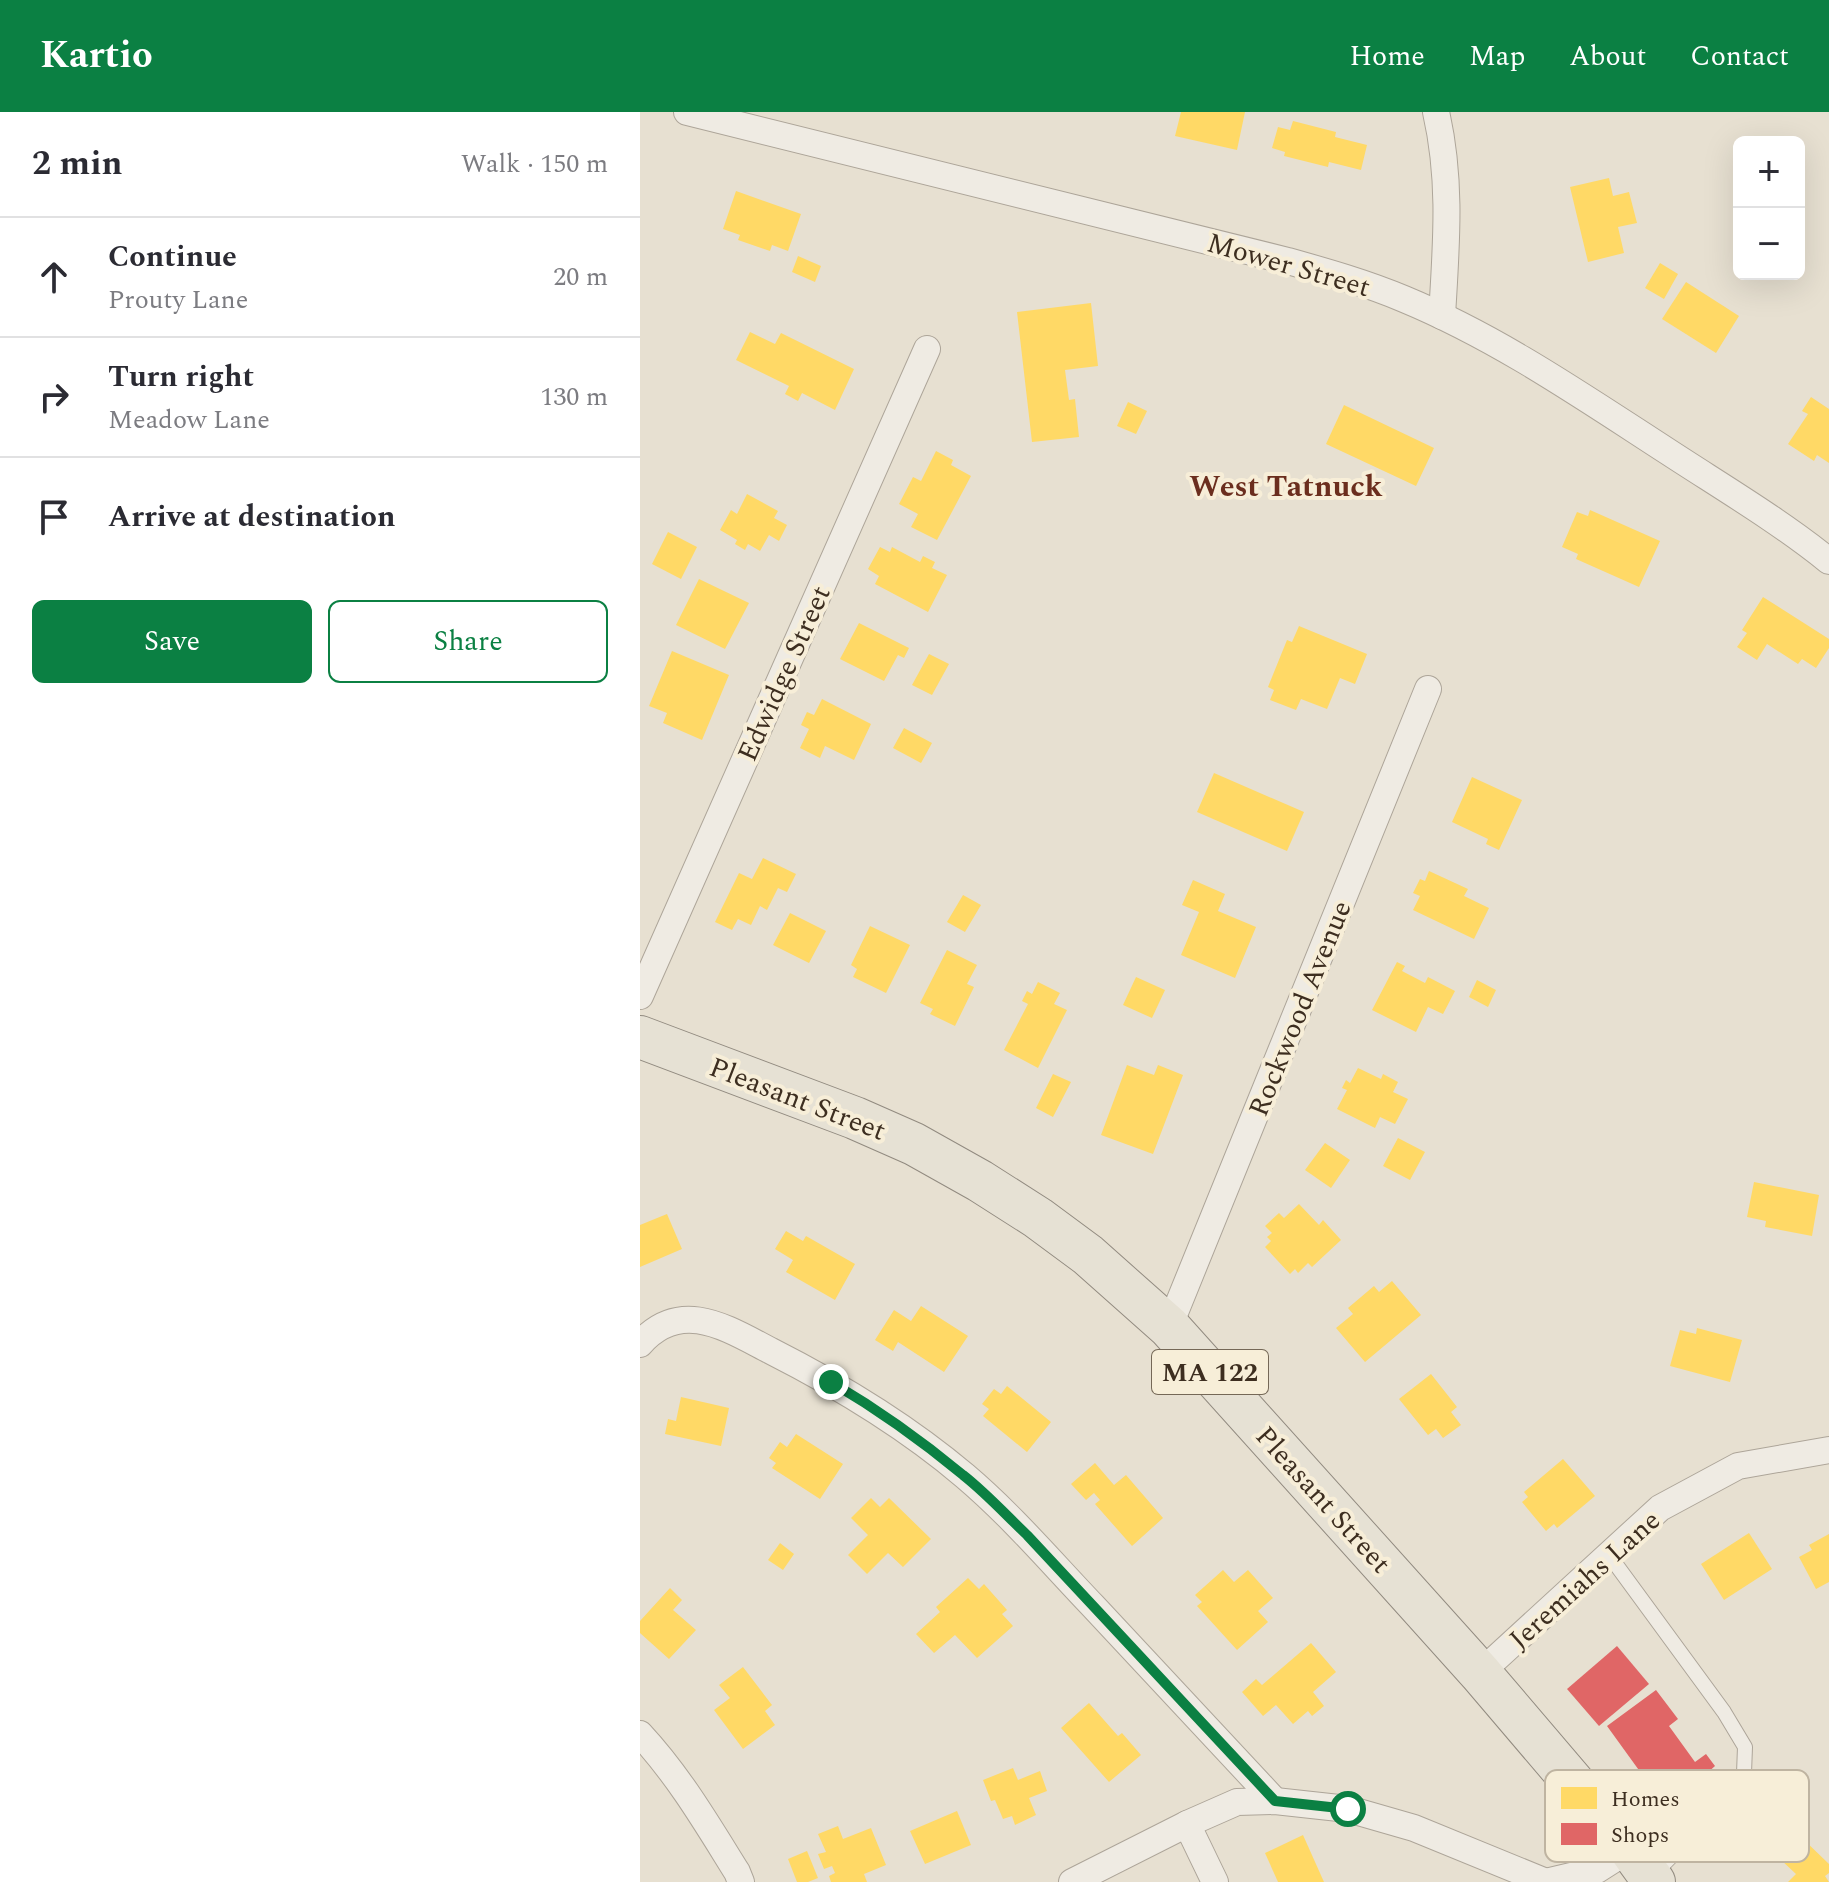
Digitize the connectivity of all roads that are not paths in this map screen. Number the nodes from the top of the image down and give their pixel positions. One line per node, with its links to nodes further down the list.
1 (687, 112): 3 (street, Mower Street)
2 (1436, 112): 3 (street)
3 (1442, 316): 5 (street, Mower Street)
4 (927, 349): 7 (street, Edwidge Street)
5 (1829, 561)
6 (1428, 689): 9 (street, Rockwood Avenue)
7 (640, 996)
8 (640, 1037): 9 (main road, Pleasant Street / MA 122)
9 (1169, 1327): 13 (main road, Pleasant Street / MA 122)
10 (640, 1344): 17 (street)
11 (1829, 1450): 12 (street, Jeremiahs Lane)
12 (1609, 1555): 13 (street, Jeremiahs Lane); 16 (lane)
13 (1480, 1673): 15 (main road, Pleasant Street / MA 122)
14 (640, 1734): 20 (street)
15 (1561, 1770)
16 (1744, 1770)
17 (1275, 1801): 18 (street); 23 (street)
18 (1187, 1824): 21 (street); 22 (street)
19 (1645, 1870): 23 (street)
20 (741, 1882)
21 (1072, 1882)
22 (1215, 1882)
23 (1546, 1882)

